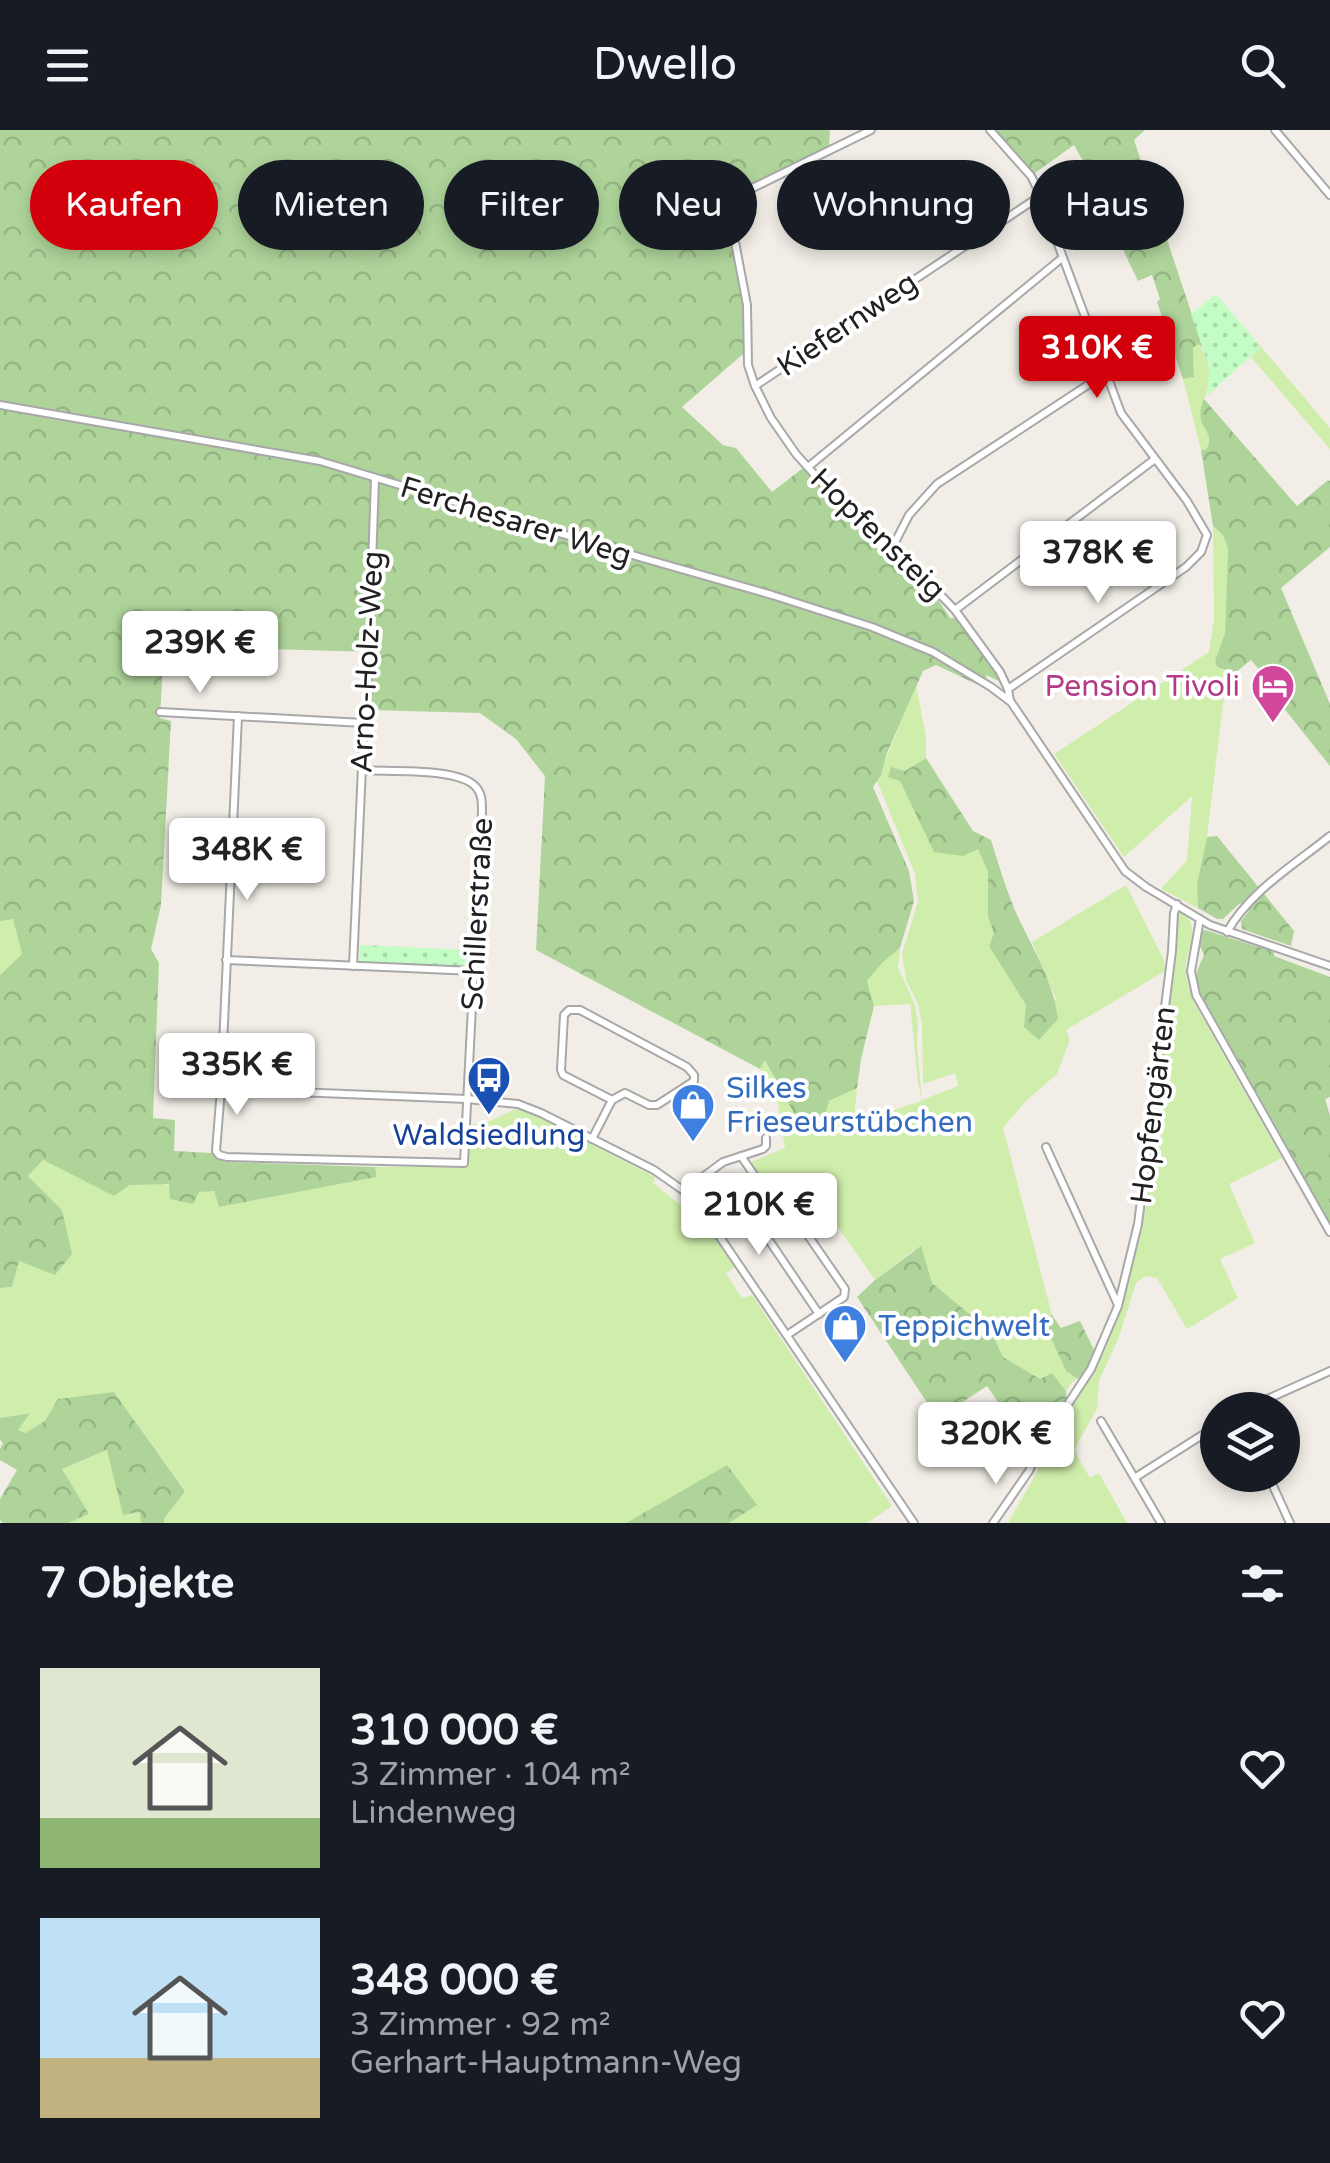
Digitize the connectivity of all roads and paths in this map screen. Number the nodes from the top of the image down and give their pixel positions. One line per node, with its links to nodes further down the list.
1 (871, 130): 10 (street, Hopfensteig)
2 (990, 130): 4 (street)
3 (1274, 130): 5 (street)
4 (1030, 175)
5 (1330, 195)
6 (1030, 203): 10 (street, Kiefernweg)
7 (1059, 250): 8 (street)
8 (1062, 258): 9 (street); 13 (street)
9 (1106, 373): 12 (street); 15 (street)
10 (755, 386): 13 (street, Hopfensteig)
11 (0, 405): 14 (street, Ferchesarer Weg)
12 (1155, 460): 16 (street); 17 (street)
13 (808, 467): 15 (street, Hopfensteig)
14 (376, 479): 18 (street, Ferchesarer Weg); 21 (street, Arno-Holz-Weg)
15 (890, 552): 16 (street, Hopfensteig)
16 (955, 610): 17 (street, Hopfensteig)
17 (1008, 689): 18 (street, Ferchesarer Weg)
18 (1010, 702): 24 (street, Ferchesarer Weg)
19 (160, 712): 20 (street)
20 (238, 716): 21 (street); 27 (street)
21 (364, 723): 22 (street, Arno-Holz-Weg)
22 (362, 770): 28 (street, Arno-Holz-Weg); 30 (street, Schillerstraße)
23 (1330, 836): 26 (street)
24 (1181, 906): 25 (street, Ferchesarer Weg); 41 (street, Hopfengärten)
25 (1200, 919): 26 (street, Ferchesarer Weg); 40 (street)
26 (1227, 932): 29 (street, Ferchesarer Weg)
27 (226, 960): 28 (street); 31 (street)
28 (353, 966): 30 (street)
29 (1330, 966)
30 (474, 972): 32 (street, Schillerstraße)
31 (221, 1089): 32 (street); 32 (street, Schillerstraße)
32 (468, 1099): 34 (street)
33 (612, 1100): 33 (street); 34 (street)
34 (592, 1138): 38 (street)
35 (766, 1138): 37 (street)
36 (1046, 1147): 41 (street)
37 (741, 1156): 38 (street); 39 (street)
38 (684, 1191): 43 (street)
39 (774, 1204): 42 (street); 42 (street)
40 (1330, 1232)
41 (1118, 1306): 51 (street, Hopfengärten)
42 (819, 1314): 43 (street)
43 (787, 1335): 50 (street)
44 (1330, 1372): 45 (street)
45 (1284, 1392)
46 (1101, 1421): 48 (street)
47 (1200, 1436): 48 (street)
48 (1136, 1477): 52 (street)
49 (1276, 1492): 53 (street)
50 (914, 1523)
51 (994, 1523)
52 (1162, 1523)
53 (1290, 1523)

